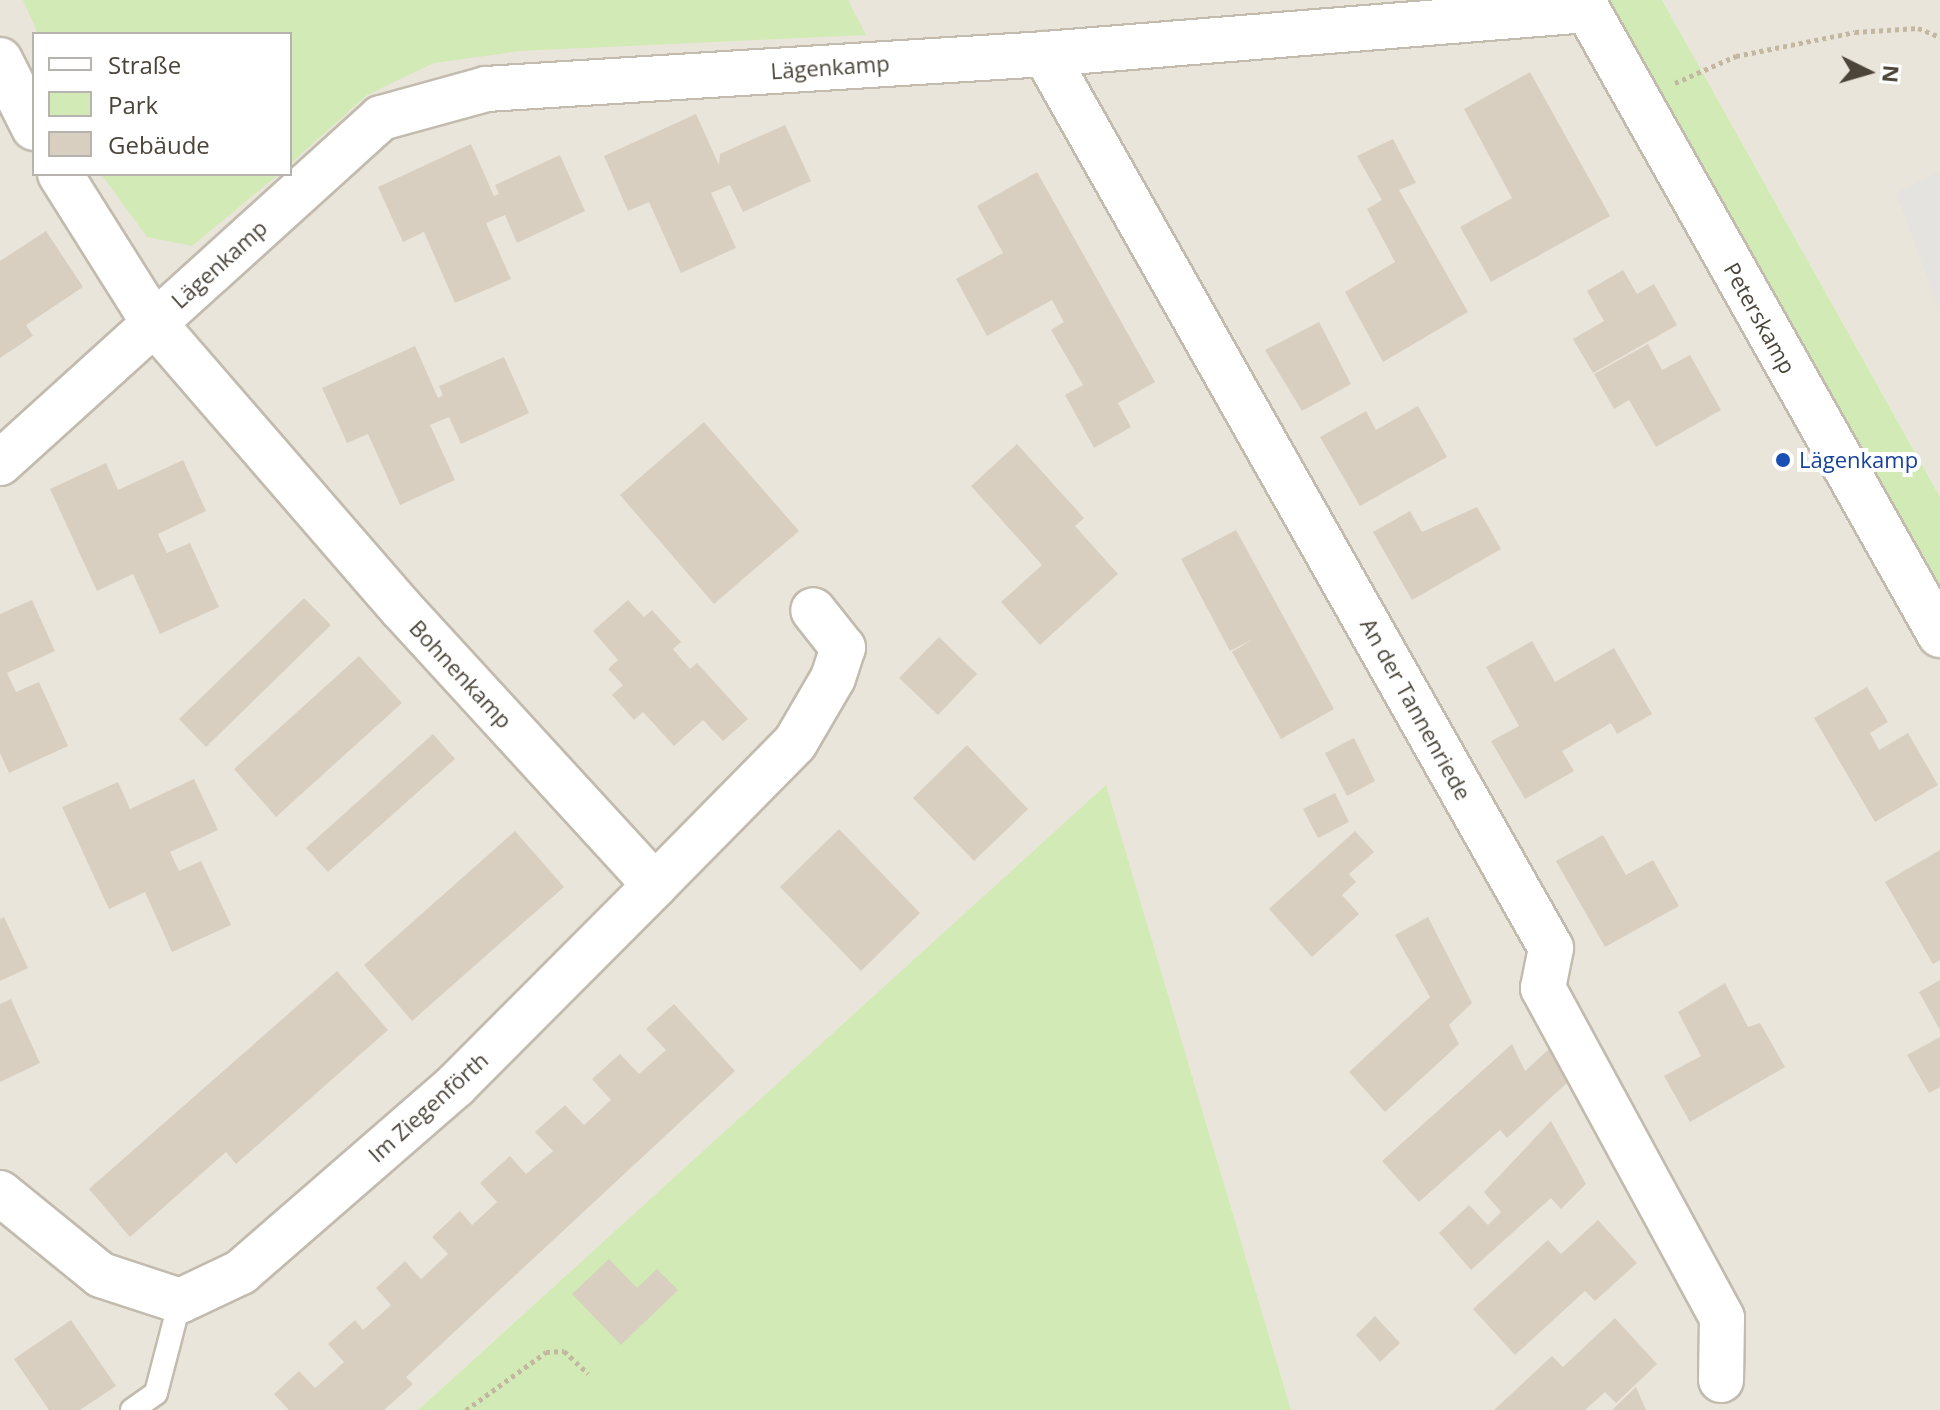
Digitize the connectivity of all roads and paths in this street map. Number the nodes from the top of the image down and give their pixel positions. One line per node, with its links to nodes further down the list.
1 (1585, 5): 3 (street, Lägenkamp); 5 (street, Peterskamp)
2 (1940, 37): 5 (path)
3 (1045, 54): 8 (street, Lägenkamp); 17 (street, An der Tannenriede)
4 (0, 60): 6 (street)
5 (1637, 100): 10 (street, Peterskamp)
6 (32, 124)
7 (61, 176): 8 (street, Bohnenkamp)
8 (154, 323): 9 (street); 13 (street, Bohnenkamp)
9 (0, 463)
10 (1926, 583): 12 (street, Peterskamp)
11 (813, 610): 13 (street)
12 (1940, 635)
13 (655, 885): 15 (street, Im Ziegenförth)
14 (0, 1193): 15 (street)
15 (180, 1301): 18 (lane)
16 (588, 1373): 19 (path)
17 (1721, 1380)
18 (132, 1410)
19 (466, 1410)

